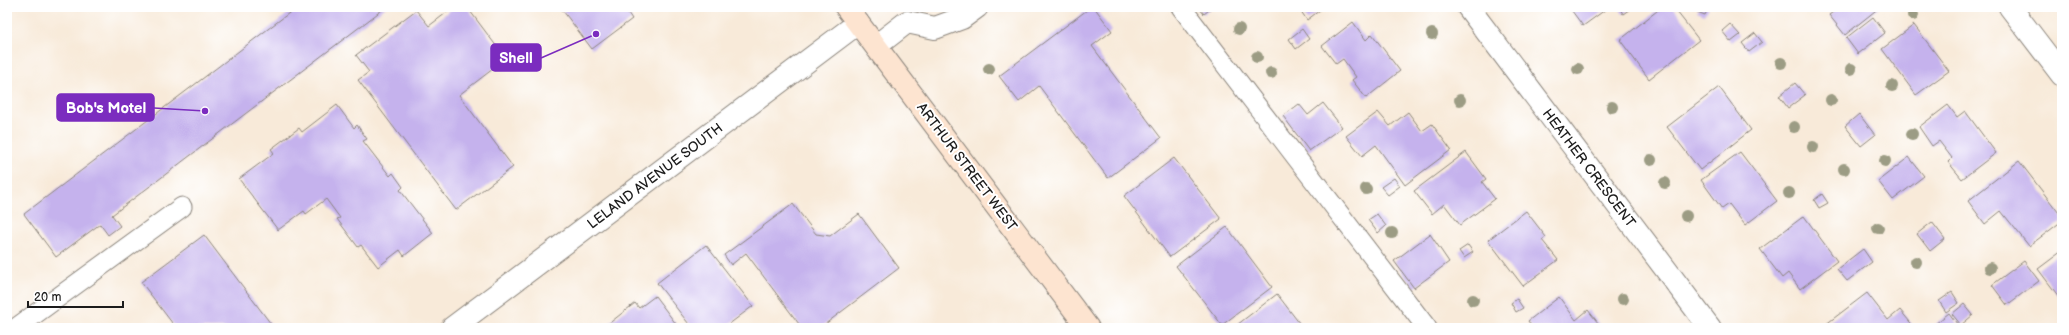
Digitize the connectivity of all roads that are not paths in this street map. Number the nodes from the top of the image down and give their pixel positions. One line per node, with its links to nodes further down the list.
1 (977, 7): 5 (street)
2 (1181, 7): 13 (lane)
3 (1468, 7): 14 (street, HEATHER CRESCENT)
4 (2010, 7): 8 (street)
5 (907, 14): 7 (street)
6 (852, 15): 7 (main road, ARTHUR STREET WEST); 11 (street, LELAND AVENUE SOUTH)
7 (876, 46): 12 (main road, ARTHUR STREET WEST)
8 (2062, 75)
9 (182, 207): 10 (lane)
10 (16, 328)
11 (452, 328)
12 (1088, 328)
13 (1427, 328)
14 (1710, 328)

